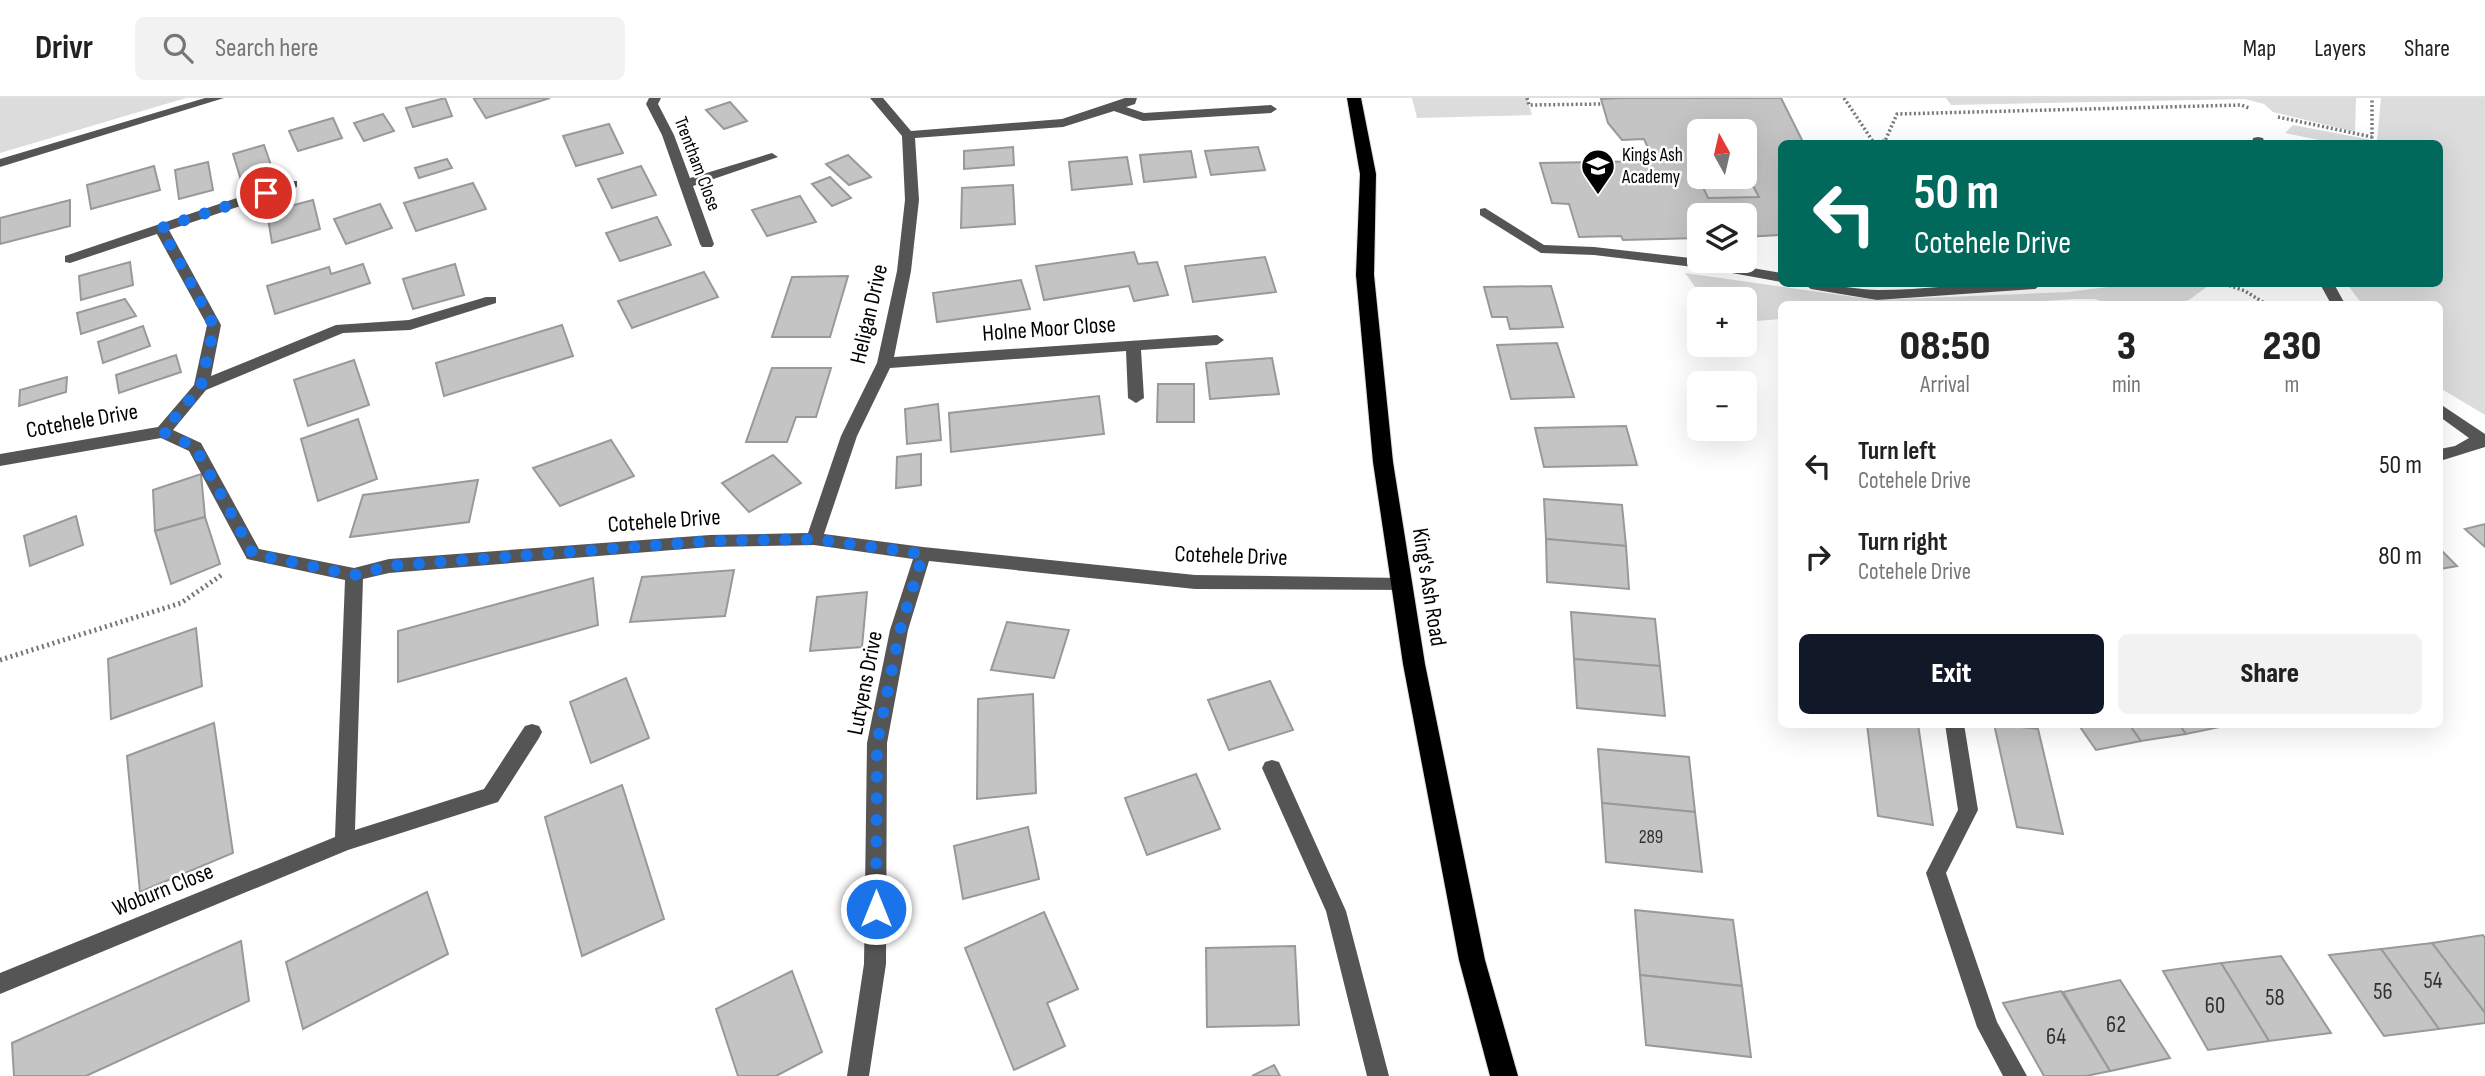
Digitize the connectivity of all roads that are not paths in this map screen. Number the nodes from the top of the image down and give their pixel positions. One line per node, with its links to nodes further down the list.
1 (218, 98): 10 (street)
2 (655, 98): 12 (street, Trentham Close)
3 (876, 98): 8 (street)
4 (1131, 98): 6 (street)
5 (1354, 98): 34 (highway, King's Ash Road)
6 (1115, 107): 7 (street); 8 (street)
7 (1271, 108)
8 (908, 135): 23 (street, Heligan Drive)
9 (772, 157): 12 (street)
10 (0, 163)
11 (292, 184): 14 (street)
12 (685, 184): 15 (street, Trentham Close)
13 (1485, 212): 17 (street)
14 (161, 228): 16 (street); 24 (street)
15 (707, 244)
16 (70, 259)
17 (1778, 277)
18 (1829, 287): 19 (street)
19 (1992, 287)
20 (491, 300): 24 (street)
21 (1217, 340): 22 (street, Holne Moor Close)
22 (1133, 346): 23 (street, Holne Moor Close); 25 (street)
23 (885, 363): 31 (street, Heligan Drive)
24 (201, 386): 27 (street)
25 (1136, 398)
26 (2443, 411): 28 (street)
27 (163, 432): 30 (street, Cotehele Drive); 33 (street, Cotehele Drive)
28 (2483, 440): 29 (street)
29 (2443, 454)
30 (0, 460)
31 (814, 539): 32 (street, Cotehele Drive); 33 (street, Cotehele Drive)
32 (923, 554): 34 (street, Cotehele Drive); 40 (street, Lutyens Drive)
33 (354, 575): 38 (street)
34 (1402, 585): 42 (highway, King's Ash Road)
35 (1955, 728): 43 (street)
36 (532, 732): 38 (street, Woburn Close)
37 (1272, 768): 41 (street)
38 (345, 842): 39 (street, Woburn Close)
39 (0, 984)
40 (858, 1076)
41 (1378, 1076)
42 (1504, 1076)
43 (2016, 1076)

